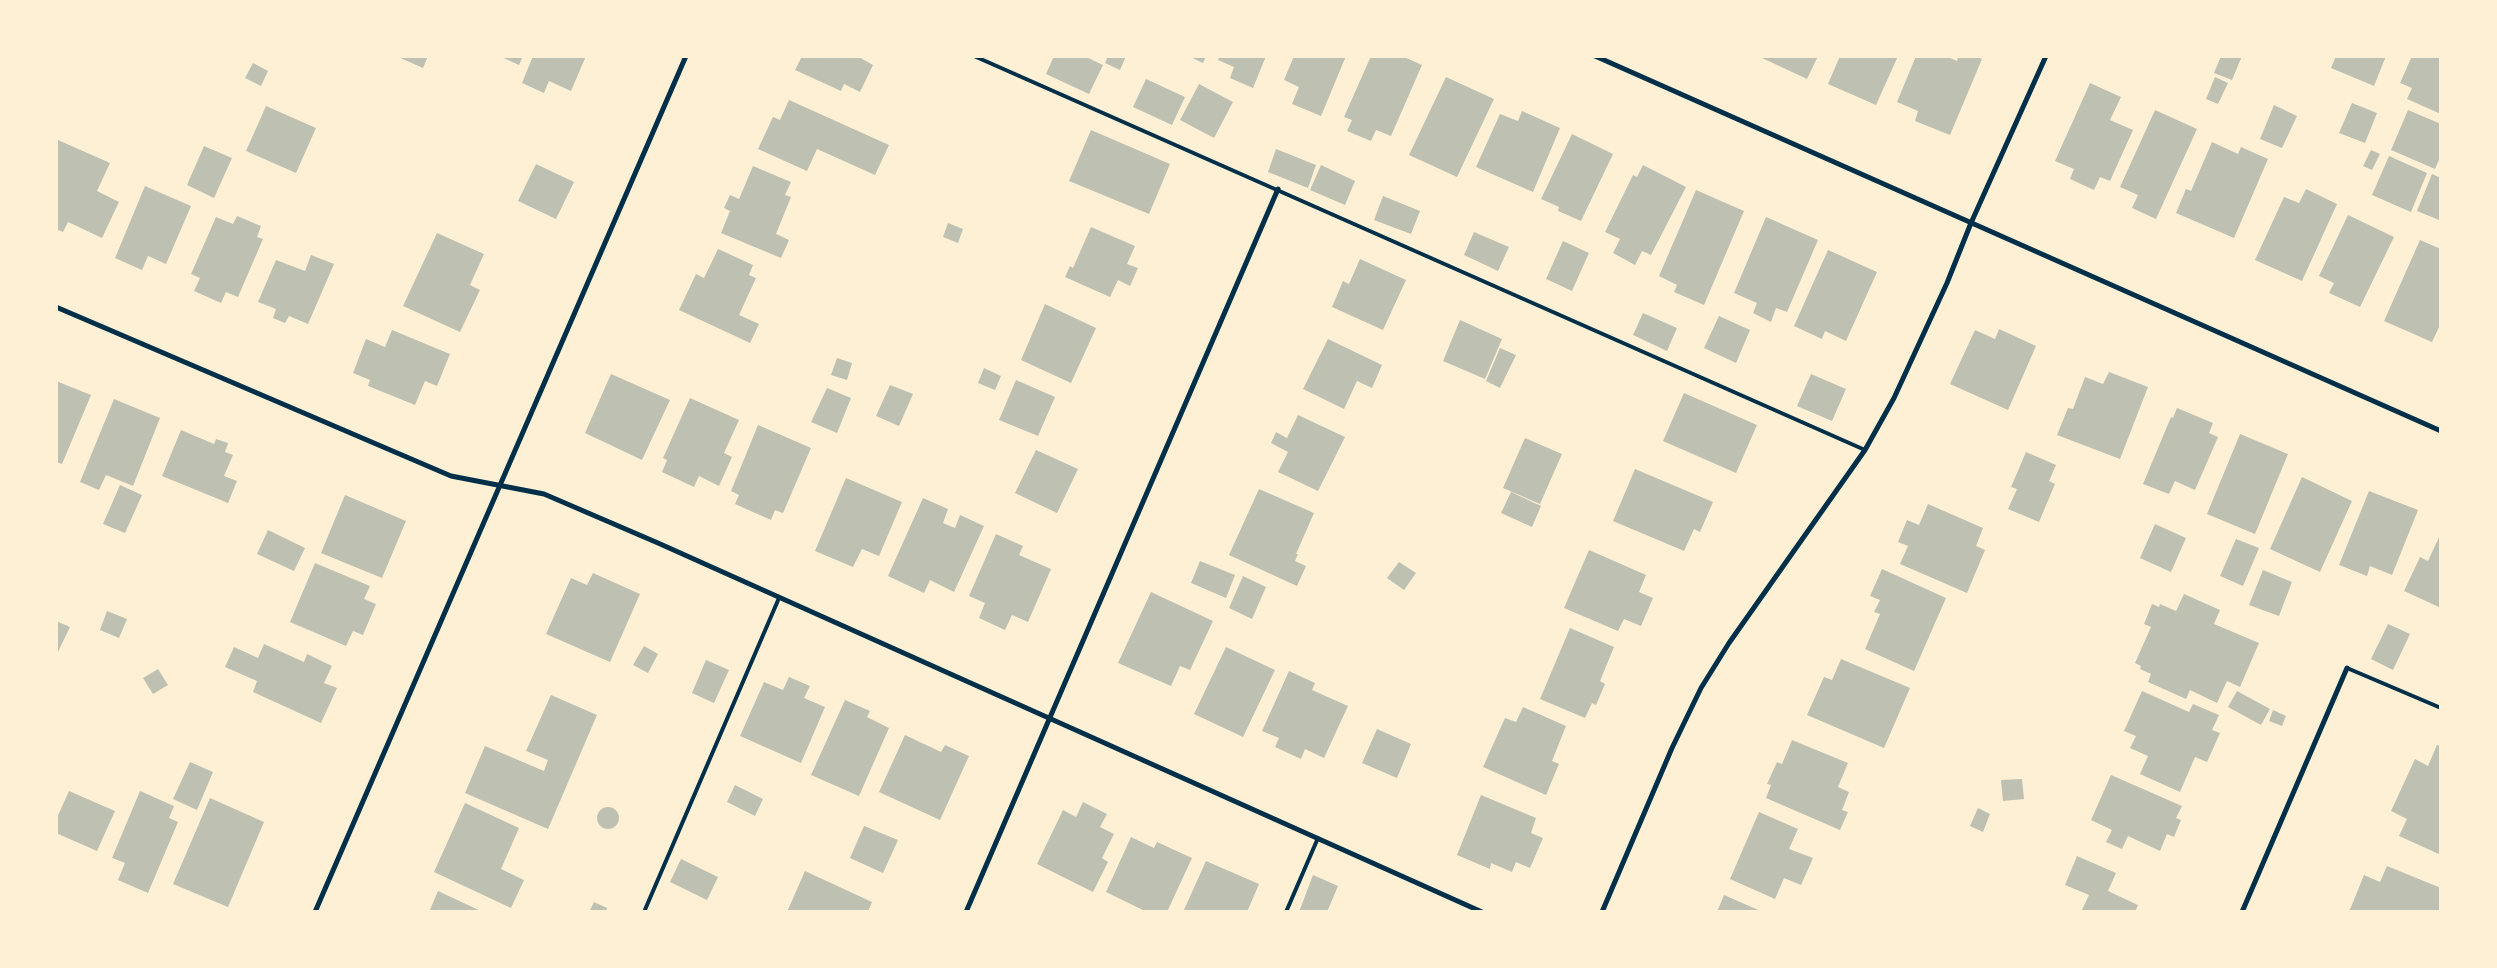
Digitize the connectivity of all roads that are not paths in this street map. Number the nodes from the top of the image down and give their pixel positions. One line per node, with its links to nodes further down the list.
1 (686, 56): 10 (street)
2 (974, 56): 5 (lane)
3 (1595, 56): 6 (street)
4 (2046, 56): 6 (street)
5 (1278, 189): 9 (lane); 14 (street)
6 (1971, 223): 8 (street); 9 (street)
7 (56, 307): 10 (street)
8 (2441, 431)
9 (1865, 450): 21 (street)
10 (500, 486): 11 (street); 16 (street)
11 (779, 598): 14 (street); 17 (lane)
12 (2347, 668): 13 (lane); 22 (street)
13 (2441, 708)
14 (1048, 719): 15 (street); 18 (street)
15 (1318, 838): 19 (lane); 20 (street)
16 (315, 912)
17 (644, 912)
18 (966, 912)
19 (1286, 912)
20 (1482, 912)
21 (1602, 912)
22 (2242, 912)

